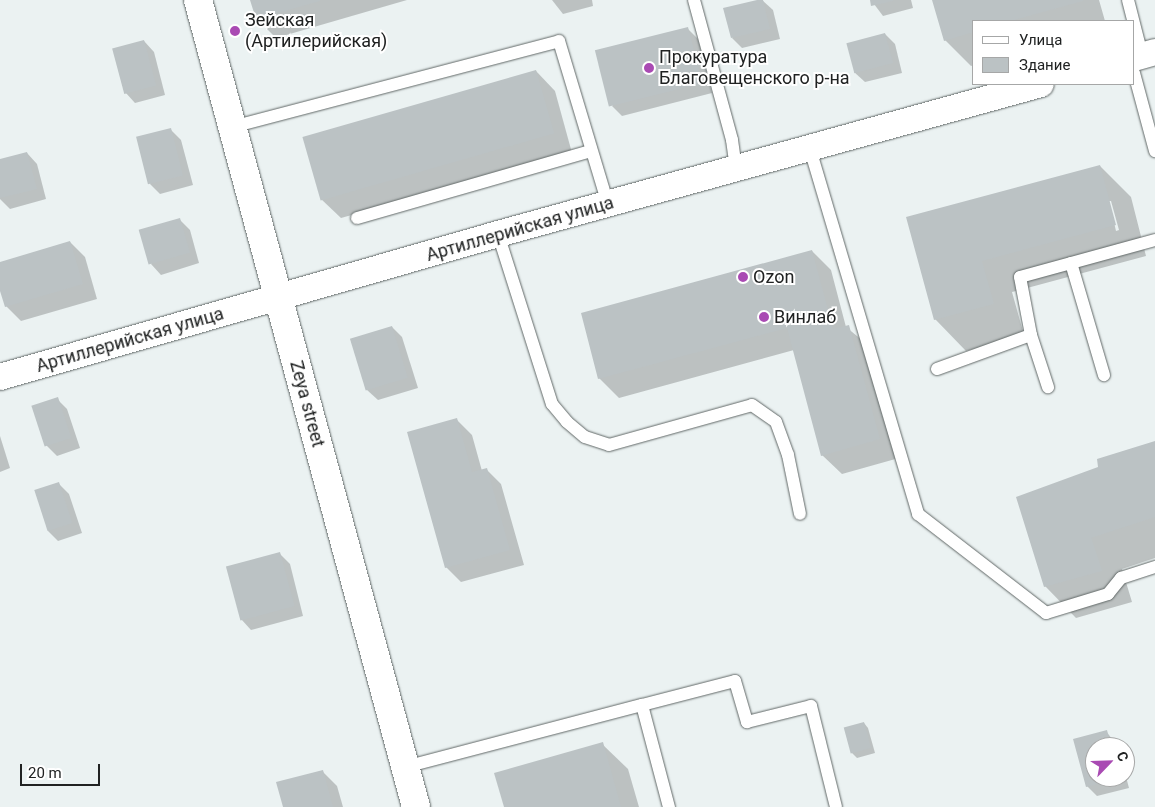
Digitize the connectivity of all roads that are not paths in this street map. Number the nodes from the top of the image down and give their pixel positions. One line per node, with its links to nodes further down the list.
1 (198, 0): 8 (street, Zeya street)
2 (694, 0): 12 (lane)
3 (1128, 0): 4 (lane)
4 (1132, 20)
5 (1135, 32): 6 (lane)
6 (1141, 60): 11 (lane)
7 (1037, 85): 9 (street, Артиллерийская улица)
8 (232, 127): 10 (lane); 18 (street, Zeya street)
9 (810, 148): 12 (street, Артиллерийская улица); 25 (lane)
10 (591, 151): 13 (lane); 14 (lane)
11 (1155, 151)
12 (736, 168): 13 (street, Артиллерийская улица)
13 (608, 204): 15 (street, Артиллерийская улица)
14 (357, 218)
15 (498, 234): 18 (street, Артиллерийская улица); 24 (lane)
16 (1155, 240): 17 (lane)
17 (1071, 263): 19 (lane); 21 (lane)
18 (278, 298): 22 (street, Артиллерийская улица); 27 (street, Zeya street)
19 (1031, 334): 20 (lane); 23 (lane)
20 (937, 369)
21 (1104, 375)
22 (0, 377)
23 (1048, 387)
24 (800, 514)
25 (1155, 567)
26 (642, 705): 27 (lane); 29 (lane); 30 (lane)
27 (405, 766): 28 (street, Zeya street)
28 (416, 807)
29 (669, 807)
30 (836, 807)

